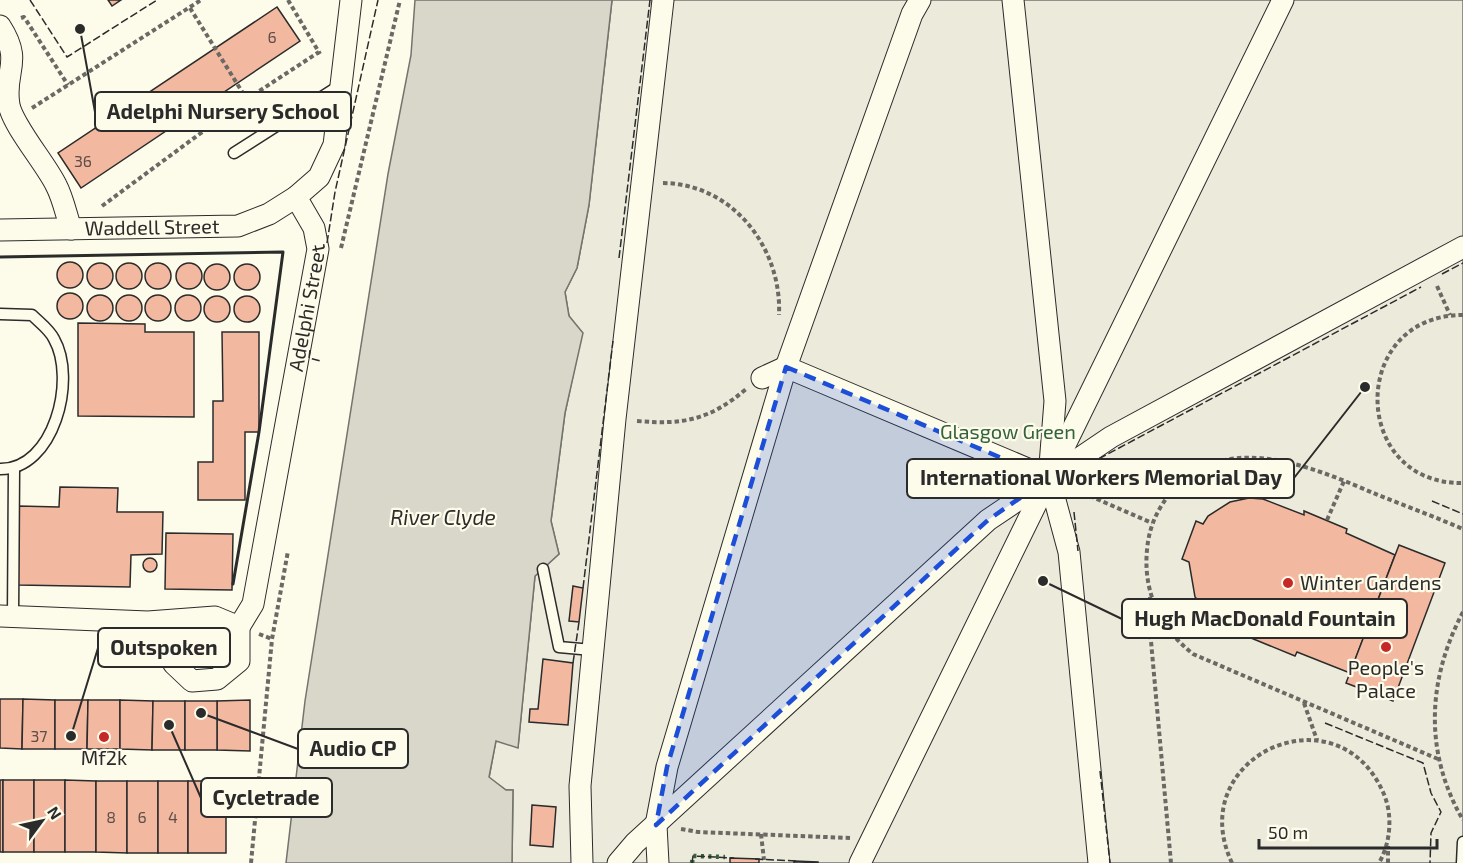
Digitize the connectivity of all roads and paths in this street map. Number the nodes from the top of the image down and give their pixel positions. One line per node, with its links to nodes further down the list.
1 (201, 0): 9 (path)
2 (288, 0): 11 (path)
3 (351, 0): 13 (street)
4 (400, 0): 23 (path)
5 (663, 0): 18 (street)
6 (920, 0): 29 (street)
7 (1014, 0): 34 (street)
8 (1283, 0): 34 (street)
9 (190, 8): 12 (path); 14 (path)
10 (0, 26): 12 (path); 15 (street)
11 (319, 52): 13 (path); 14 (path)
12 (68, 85): 15 (path)
13 (339, 86): 16 (lane); 19 (street)
14 (247, 99): 16 (path); 20 (path)
15 (16, 120): 20 (street)
16 (267, 132): 17 (lane)
17 (234, 153)
18 (641, 183): 28 (path); 47 (street)
19 (296, 197): 20 (street, Waddell Street); 46 (street, Adelphi Street)
20 (71, 229): 21 (street, Waddell Street)
21 (0, 230)
22 (1463, 247): 24 (street)
23 (339, 258)
24 (1429, 266): 26 (path); 34 (street)
25 (0, 314): 33 (lane)
26 (1450, 315): 27 (path); 36 (path)
27 (1463, 315)
28 (779, 323)
29 (786, 367): 30 (street); 34 (street); 52 (street)
30 (755, 383): 31 (path)
31 (634, 421)
32 (0, 469): 33 (lane)
33 (14, 469): 44 (lane)
34 (1049, 478): 38 (path); 52 (street); 54 (street); 63 (street)
35 (1344, 481): 37 (path); 38 (path); 39 (path)
36 (1463, 483)
37 (1327, 520)
38 (1152, 523): 42 (path)
39 (1463, 529)
40 (289, 547): 58 (path)
41 (543, 569): 47 (lane)
42 (1149, 590): 48 (path); 64 (path)
43 (1463, 612): 50 (path)
44 (7, 617): 45 (street)
45 (148, 622): 46 (street); 46 (street)
46 (239, 627)
47 (592, 650): 59 (street)
48 (1304, 703): 49 (path); 50 (path)
49 (1317, 740): 55 (path); 65 (path)
50 (1438, 759): 51 (path)
51 (1463, 820)
52 (656, 825): 53 (path); 60 (street); 61 (street)
53 (761, 834): 54 (path); 57 (path)
54 (872, 838): 62 (street)
55 (1388, 840): 66 (path); 67 (path)
56 (1463, 842): 68 (lane)
57 (764, 860)
58 (251, 863)
59 (582, 863)
60 (618, 863)
61 (658, 863)
62 (860, 863)
63 (1099, 863)
64 (1171, 863)
65 (1232, 863)
66 (1379, 863)
67 (1388, 863)
68 (1462, 863)

